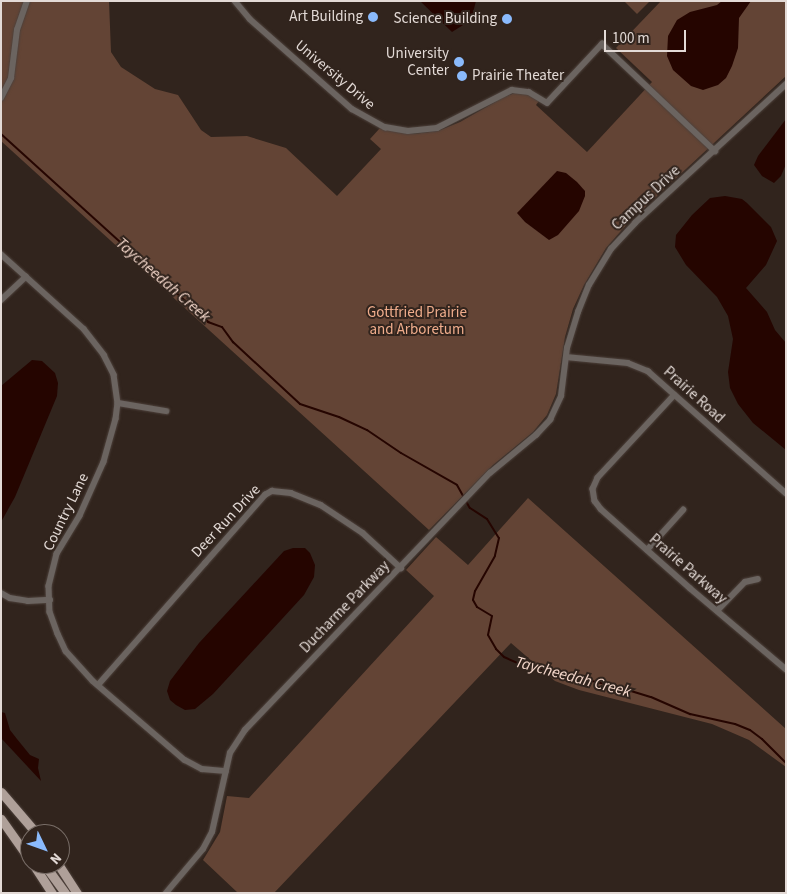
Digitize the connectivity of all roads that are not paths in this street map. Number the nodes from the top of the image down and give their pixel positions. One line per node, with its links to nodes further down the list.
1 (27, 1): 4 (street)
2 (235, 1): 5 (street, University Drive)
3 (786, 84): 5 (street, Campus Drive)
4 (1, 98)
5 (715, 151): 9 (street, Campus Drive)
6 (1, 254): 7 (street, Country Lane)
7 (26, 277): 8 (street); 11 (street, Country Lane)
8 (1, 300)
9 (566, 357): 10 (street, Prairie Road); 16 (street, Ducharme Parkway)
10 (675, 395): 13 (street, Prairie Road); 15 (street, Prairie Parkway)
11 (118, 403): 12 (street); 19 (street, Country Lane)
12 (166, 411)
13 (786, 493)
14 (683, 510): 15 (street)
15 (647, 550): 20 (street, Prairie Parkway)
16 (401, 568): 22 (street, Deer Run Drive); 23 (street, Ducharme Parkway)
17 (758, 579): 20 (street)
18 (1, 593): 19 (street)
19 (50, 600): 22 (street, Country Lane)
20 (717, 611): 21 (street, Prairie Parkway)
21 (786, 669)
22 (98, 685): 23 (street, Country Lane)
23 (226, 770): 34 (street, Ducharme Parkway)
24 (1, 792): 26 (main road)
25 (1, 819): 27 (main road)
26 (28, 824)
27 (19, 843)
28 (40, 874): 31 (main road)
29 (51, 874): 32 (main road)
30 (65, 874): 33 (main road)
31 (52, 893)
32 (65, 893)
33 (77, 893)
34 (166, 893)

